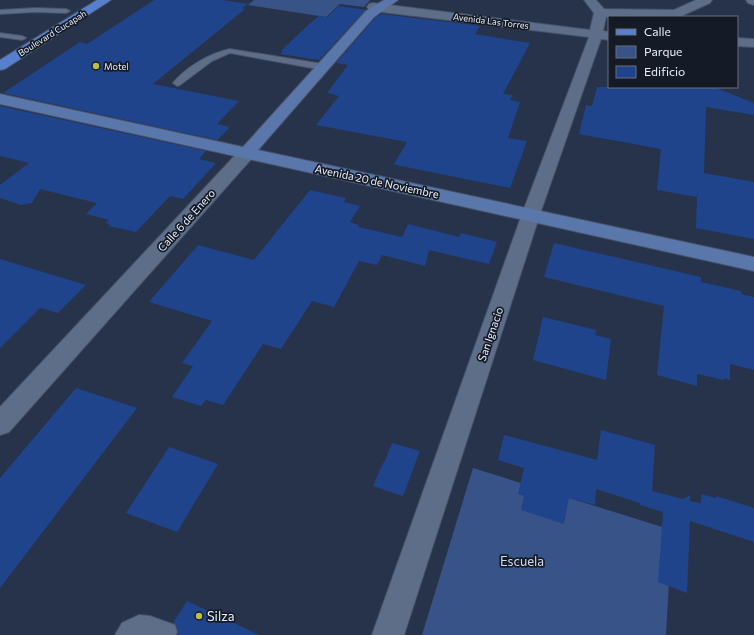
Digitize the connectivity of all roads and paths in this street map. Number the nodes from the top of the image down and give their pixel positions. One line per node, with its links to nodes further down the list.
1 (83, 0): 9 (main road, Boulevard Cucapah)
2 (105, 0): 19 (main road, Boulevard Cucapah)
3 (392, 0): 7 (main road, Calle 6 de Enero)
4 (590, 0): 11 (street)
5 (706, 0): 12 (street)
6 (40, 4): 8 (lane)
7 (376, 7): 14 (street, Avenida Las Torres); 20 (main road, Calle 6 de Enero)
8 (30, 11): 9 (lane); 10 (lane)
9 (66, 11): 15 (main road, Boulevard Cucapah)
10 (0, 12)
11 (600, 13): 12 (street); 14 (street, San Ignacio)
12 (677, 16)
13 (0, 35): 15 (lane)
14 (602, 35): 24 (street, San Ignacio)
15 (22, 38): 18 (main road, Boulevard Cucapah)
16 (738, 42): 17 (street)
17 (754, 43)
18 (5, 47)
19 (0, 66)
20 (323, 67): 21 (lane); 23 (main road, Calle 6 de Enero)
21 (177, 83)
22 (0, 99): 23 (main road, Avenida 20 de Noviembre)
23 (247, 153): 24 (main road, Avenida 20 de Noviembre); 26 (street, Calle 6 de Enero)
24 (531, 214): 25 (main road, Avenida 20 de Noviembre); 29 (street, San Ignacio)
25 (754, 264)
26 (0, 424)
27 (168, 632): 28 (lane)
28 (124, 635)
29 (388, 635)

